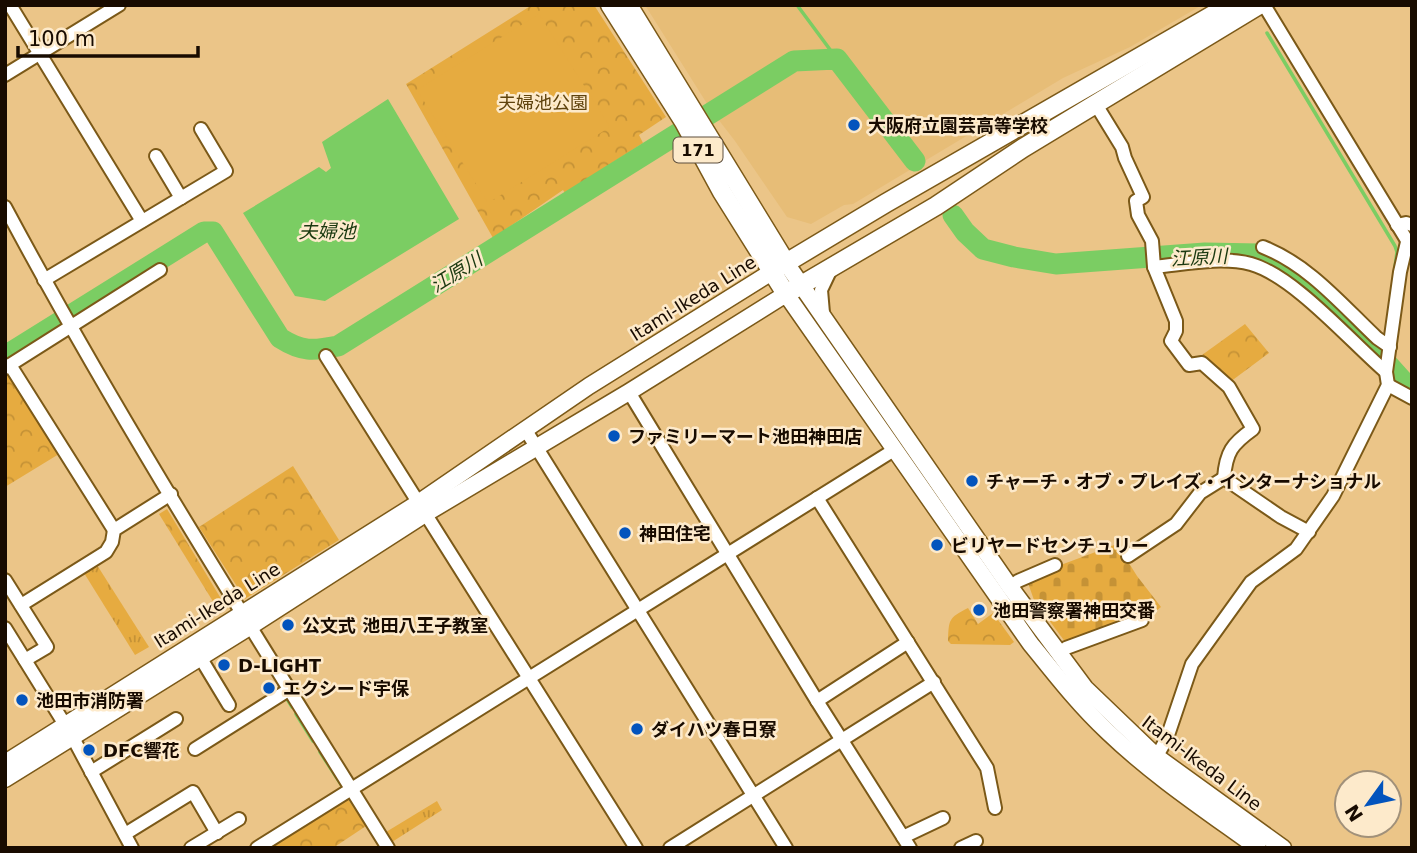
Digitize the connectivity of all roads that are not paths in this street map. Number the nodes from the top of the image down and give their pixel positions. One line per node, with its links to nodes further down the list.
1 (10, 5): 7 (street)
2 (119, 5): 7 (street)
3 (610, 5): 21 (highway, 171)
4 (628, 5): 21 (highway, 171)
5 (1230, 5): 21 (highway)
6 (1262, 5): 9 (highway); 15 (street)
7 (40, 54): 8 (street); 14 (street)
8 (5, 75)
9 (1095, 103): 19 (highway); 20 (street)
10 (201, 130): 12 (street)
11 (156, 156): 12 (street)
12 (181, 198): 14 (street)
13 (5, 207): 23 (street)
14 (142, 221): 23 (street)
15 (1397, 225): 16 (street); 17 (street)
16 (1412, 225)
17 (1410, 245): 27 (street)
18 (1263, 247): 27 (street)
19 (835, 265): 24 (highway); 25 (street)
20 (1154, 267): 30 (street); 36 (street)
21 (779, 268): 24 (highway, 171); 33 (main road, Itami-Ikeda Line)
22 (160, 270): 26 (street)
23 (44, 280): 26 (street)
24 (793, 290): 25 (main road, Itami-Ikeda Line); 31 (main road, Itami-Ikeda Line); 35 (main road, Itami-Ikeda Line)
25 (826, 318): 46 (main road, Itami-Ikeda Line)
26 (67, 320): 29 (street); 37 (street)
27 (1389, 351): 30 (street)
28 (326, 356): 39 (street)
29 (8, 366): 40 (street)
30 (1387, 376): 32 (street); 41 (street)
31 (629, 393): 34 (main road, Itami-Ikeda Line); 42 (street)
32 (1412, 398)
33 (524, 429): 34 (street); 39 (main road, Itami-Ikeda Line)
34 (537, 448): 39 (main road, Itami-Ikeda Line); 48 (street)
35 (894, 450): 38 (street); 66 (main road, Itami-Ikeda Line)
36 (1224, 478): 41 (street); 43 (street)
37 (171, 494): 40 (street); 49 (street)
38 (817, 498): 42 (street); 52 (street)
39 (421, 508): 49 (main road, Itami-Ikeda Line); 56 (street)
40 (114, 530): 47 (street)
41 (1309, 532): 66 (street)
42 (728, 553): 48 (street); 59 (street)
43 (1128, 556)
44 (1055, 565): 46 (street)
45 (5, 580): 47 (street)
46 (1010, 587): 53 (main road, Itami-Ikeda Line)
47 (21, 605): 55 (street)
48 (639, 611): 56 (street); 70 (street)
49 (246, 620): 54 (main road, Itami-Ikeda Line); 58 (street); 62 (main road, Itami-Ikeda Line)
50 (1142, 620): 53 (street)
51 (5, 628): 55 (street)
52 (908, 642): 57 (street); 59 (street)
53 (1058, 653): 66 (main road, Itami-Ikeda Line)
54 (200, 657): 60 (street); 62 (main road, Itami-Ikeda Line)
55 (25, 660): 62 (street)
56 (528, 679): 69 (street); 84 (street)
57 (934, 682): 63 (street); 71 (street)
58 (290, 689): 64 (street); 69 (street)
59 (817, 701): 63 (street)
60 (229, 705)
61 (176, 719): 67 (street)
62 (68, 731): 65 (main road, Itami-Ikeda Line); 67 (street); 68 (main road, Itami-Ikeda Line)
63 (843, 739): 70 (street); 78 (street)
64 (195, 749)
65 (5, 763)
66 (1153, 763): 88 (main road, Itami-Ikeda Line); 89 (main road, Itami-Ikeda Line)
67 (91, 772): 76 (street)
68 (5, 779)
69 (352, 789): 74 (street); 81 (street)
70 (753, 795): 85 (street); 86 (street)
71 (995, 808)
72 (943, 818): 78 (street)
73 (239, 820): 75 (street)
74 (375, 826): 82 (street); 83 (street)
75 (217, 832): 76 (street); 80 (street)
76 (125, 834): 79 (street)
77 (975, 841): 87 (street)
78 (907, 843)
79 (132, 848)
80 (191, 848)
81 (257, 848)
82 (376, 848)
83 (388, 848)
84 (636, 848)
85 (670, 848)
86 (786, 848)
87 (961, 848)
88 (1258, 848)
89 (1283, 848)

